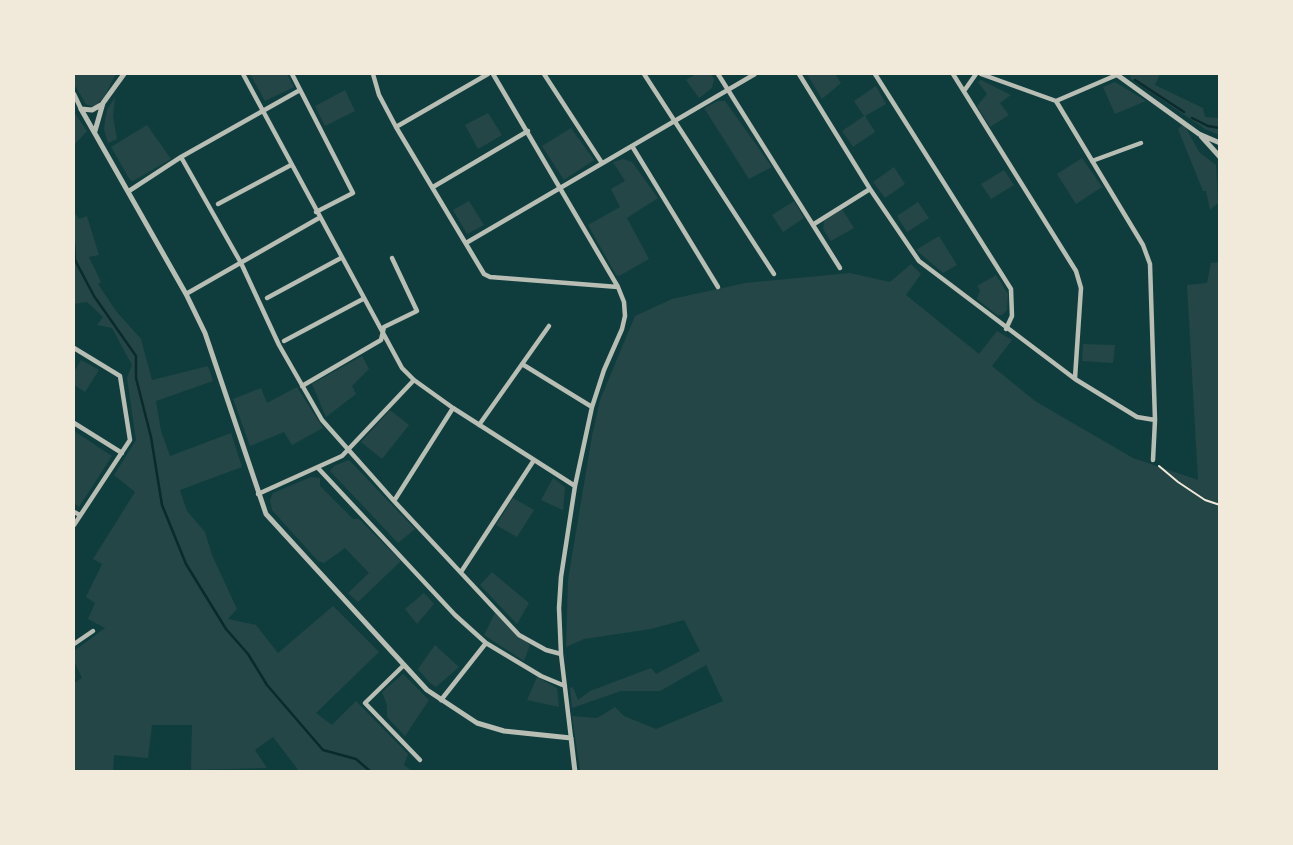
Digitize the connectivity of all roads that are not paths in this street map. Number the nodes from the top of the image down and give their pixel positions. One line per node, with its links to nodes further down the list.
1 (124, 74): 21 (street)
2 (243, 74): 23 (street)
3 (292, 74): 17 (street)
4 (373, 74): 25 (street)
5 (488, 74): 25 (street)
6 (493, 74): 27 (street)
7 (544, 74): 35 (street)
8 (644, 74): 24 (street)
9 (718, 74): 16 (street)
10 (755, 74): 16 (street)
11 (799, 74): 39 (street)
12 (875, 74): 57 (street)
13 (953, 74): 18 (street)
14 (978, 74): 18 (street); 20 (street)
15 (1118, 74): 20 (street); 28 (street)
16 (728, 89): 24 (street); 44 (street)
17 (300, 90): 23 (street); 42 (street)
18 (964, 92): 62 (street)
19 (74, 94): 22 (street)
20 (1056, 101): 34 (street)
21 (103, 103): 22 (street); 26 (street)
22 (81, 109): 26 (street)
23 (262, 110): 32 (street); 36 (street)
24 (674, 120): 31 (street); 50 (street)
25 (396, 127): 37 (street)
26 (95, 131): 40 (street)
27 (527, 131): 37 (street); 38 (street)
28 (1199, 134): 30 (street); 33 (street)
29 (1141, 142): 34 (street)
30 (1220, 143)
31 (632, 146): 35 (street); 52 (street)
32 (181, 157): 40 (street); 48 (street)
33 (1220, 157)
34 (1092, 162): 67 (street)
35 (602, 163): 38 (street)
36 (291, 165): 41 (street); 42 (street)
37 (433, 187): 45 (street)
38 (561, 187): 45 (street); 51 (street)
39 (870, 188): 44 (street); 57 (street)
40 (129, 191): 53 (street)
41 (218, 204)
42 (316, 212): 43 (street)
43 (319, 218): 46 (street); 48 (street)
44 (814, 224): 49 (street)
45 (466, 243): 51 (street)
46 (341, 258): 54 (street); 55 (street)
47 (392, 258): 58 (street)
48 (241, 263): 53 (street); 64 (street)
49 (840, 268)
50 (774, 274)
51 (618, 287): 65 (street)
52 (718, 287)
53 (186, 294): 76 (street)
54 (267, 298)
55 (363, 299): 58 (street); 59 (street)
56 (549, 326): 61 (street)
57 (1006, 329): 62 (street)
58 (382, 333): 63 (street); 64 (street)
59 (284, 341)
60 (74, 348): 71 (street)
61 (522, 364): 65 (street); 69 (street)
62 (1075, 379): 67 (street)
63 (414, 380): 66 (street); 70 (street)
64 (302, 386): 70 (street)
65 (592, 407): 75 (street)
66 (453, 408): 69 (street); 77 (street)
67 (1155, 420): 73 (street)
68 (74, 423): 71 (street)
69 (480, 425): 72 (street)
70 (350, 450): 74 (street); 77 (street)
71 (122, 453): 79 (street)
72 (534, 460): 75 (street); 81 (street)
73 (1153, 460)
74 (318, 468): 76 (street); 83 (street)
75 (575, 486): 85 (street)
76 (258, 494): 86 (street)
77 (394, 501): 81 (street)
78 (74, 512): 79 (street)
79 (80, 515): 80 (street)
80 (74, 525)
81 (461, 572): 85 (street)
82 (93, 631): 84 (street)
83 (486, 643): 87 (street); 88 (street)
84 (74, 644)
85 (561, 654): 87 (street)
86 (404, 665): 88 (street); 90 (street)
87 (565, 686): 89 (street)
88 (441, 701): 89 (street)
89 (571, 738): 91 (street)
90 (420, 760)
91 (575, 772)

